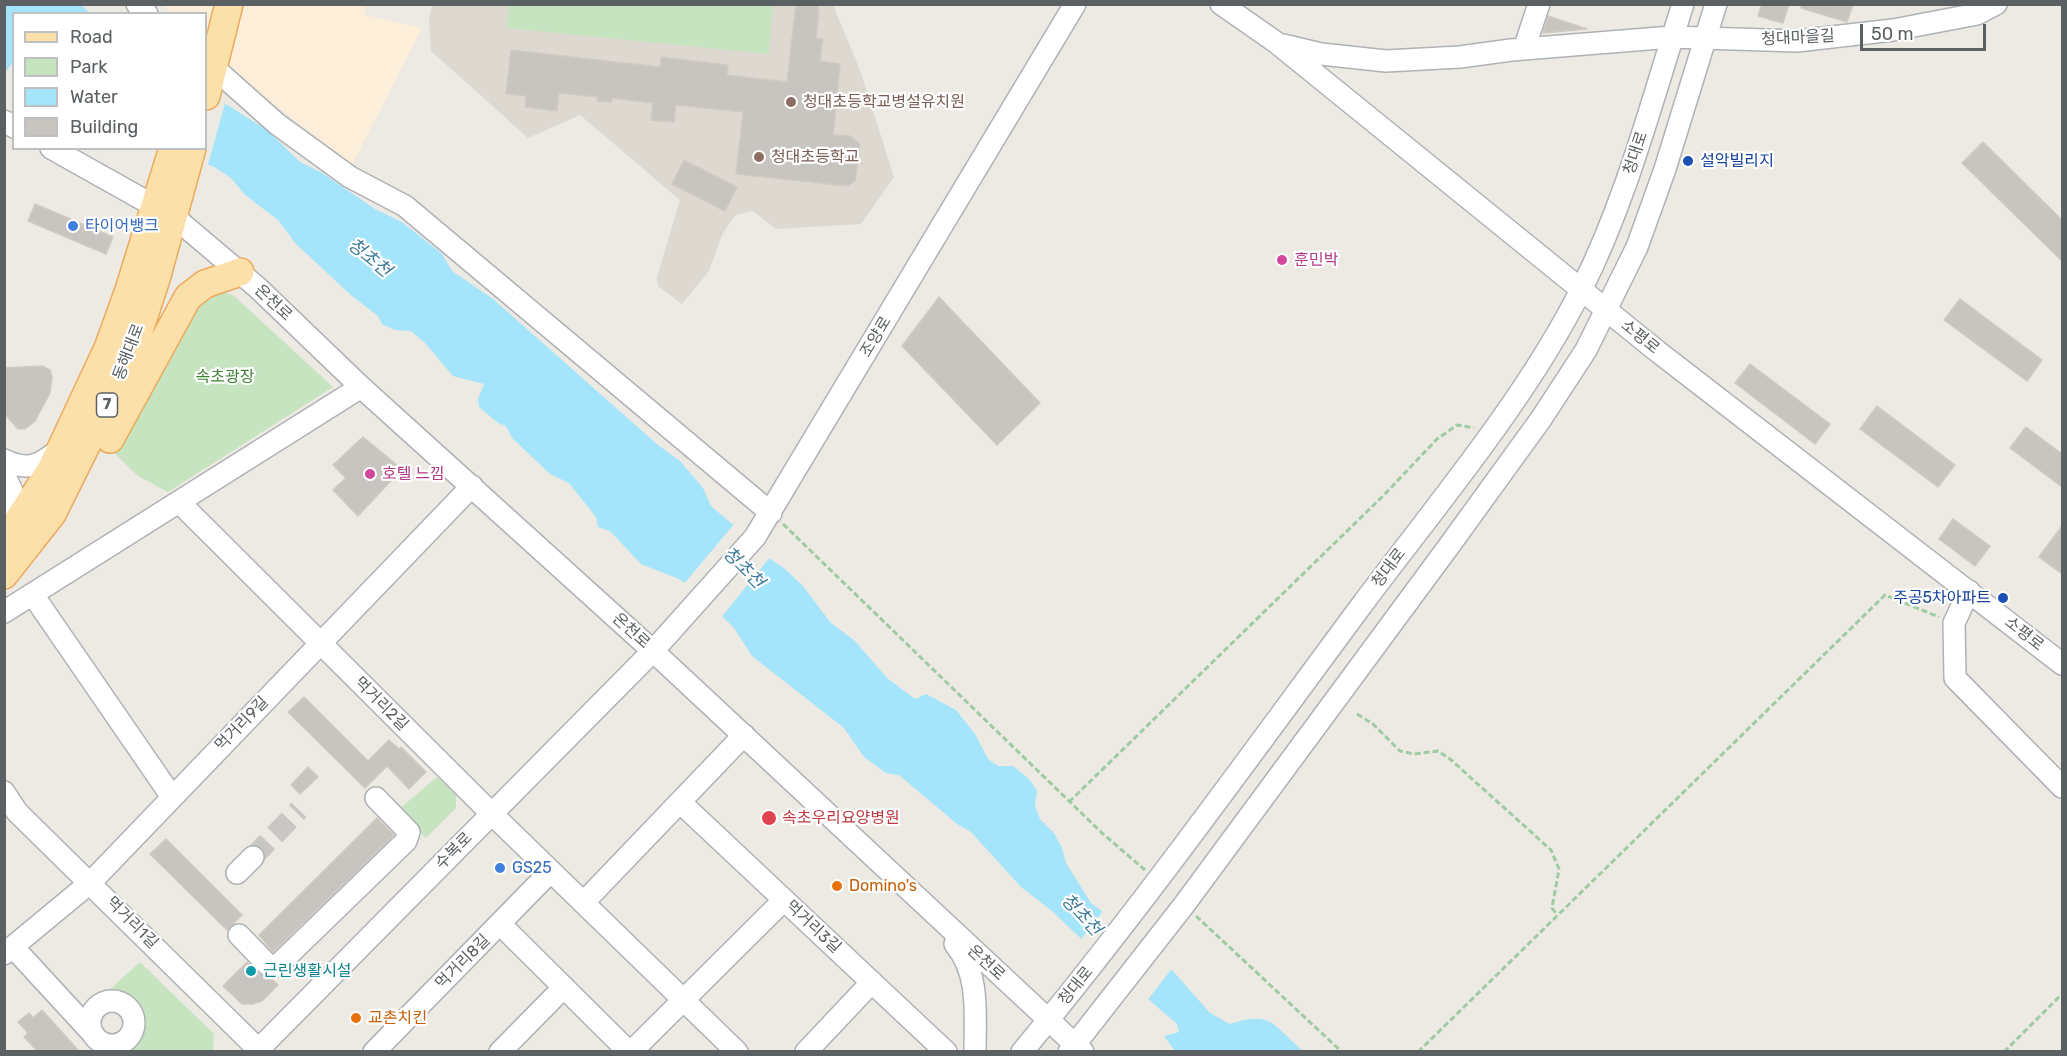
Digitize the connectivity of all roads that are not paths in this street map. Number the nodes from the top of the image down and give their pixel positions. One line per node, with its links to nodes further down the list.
1 (229, 4): 12 (main road)
2 (1075, 4): 26 (street, 조양로)
3 (1221, 4): 10 (street, 소평로)
4 (1539, 4): 11 (street)
5 (1683, 4): 8 (street, 청대로)
6 (1716, 4): 9 (street, 청대로)
7 (1996, 4): 9 (street, 청대마을길)
8 (1672, 37): 9 (street); 11 (street); 18 (street, 청대로)
9 (1705, 39): 19 (street, 청대로)
10 (1277, 43): 11 (street); 18 (street, 소평로)
11 (1524, 49)
12 (210, 79): 26 (street)
13 (55, 150): 16 (street, 온천로)
14 (190, 150): 15 (main road, 7)
15 (176, 163): 16 (main road, 동해대로 / 7)
16 (165, 211): 17 (street, 온천로); 21 (main road, 동해대로 / 7); 27 (main road, 동해대로 / 7)
17 (240, 273): 20 (street, 온천로); 27 (main road)
18 (1582, 289): 19 (street, 소평로); 57 (street, 청대로)
19 (1608, 311): 30 (street, 소평로); 59 (street, 청대로)
20 (361, 387): 24 (street, 온천로); 25 (street)
21 (64, 446): 22 (street); 28 (main road, 동해대로 / 7)
22 (4, 460)
23 (4, 474): 28 (street)
24 (472, 486): 33 (street, 먹거리9길); 34 (street, 온천로)
25 (180, 503): 31 (street); 33 (street, 먹거리2길)
26 (771, 513): 34 (street, 조양로)
27 (38, 535): 29 (main road, 동해대로 / 7)
28 (7, 538)
29 (4, 575)
30 (1970, 591): 35 (street, 소평로); 37 (street)
31 (33, 595): 32 (street); 39 (street)
32 (4, 612)
33 (320, 643): 39 (street, 먹거리9길); 42 (street, 먹거리2길)
34 (653, 651): 36 (street, 온천로); 42 (street, 수복로)
35 (2062, 664)
36 (744, 735): 41 (street); 50 (street, 온천로)
37 (2062, 787)
38 (4, 792): 43 (street, 먹거리1길)
39 (172, 797): 47 (street, 먹거리9길)
40 (376, 798): 52 (street)
41 (681, 803): 48 (street, 먹거리3길); 49 (street)
42 (491, 813): 45 (street, 먹거리2길); 60 (street, 수복로)
43 (11, 816): 47 (street, 먹거리1길)
44 (254, 857): 46 (street)
45 (550, 871): 49 (street, 먹거리2길); 51 (street, 먹거리8길)
46 (237, 873)
47 (91, 882): 53 (street, 먹거리9길); 60 (street, 먹거리1길)
48 (784, 900): 54 (street, 먹거리3길); 56 (street)
49 (584, 902): 56 (street, 먹거리2길)
50 (922, 904): 57 (street, 온천로); 67 (street)
51 (500, 924): 55 (street); 61 (street, 먹거리8길)
52 (239, 935)
53 (9, 951): 58 (street)
54 (872, 982): 65 (street); 66 (street, 먹거리3길)
55 (564, 987): 62 (street); 63 (street)
56 (684, 998): 63 (street); 64 (street, 먹거리2길)
57 (1048, 1020): 59 (street, 온천로); 68 (street, 청대로)
58 (102, 1045)
59 (1076, 1049)
60 (258, 1051)
61 (374, 1052)
62 (500, 1052)
63 (630, 1052)
64 (736, 1052)
65 (806, 1052)
66 (946, 1052)
67 (975, 1052)
68 (1022, 1052)

